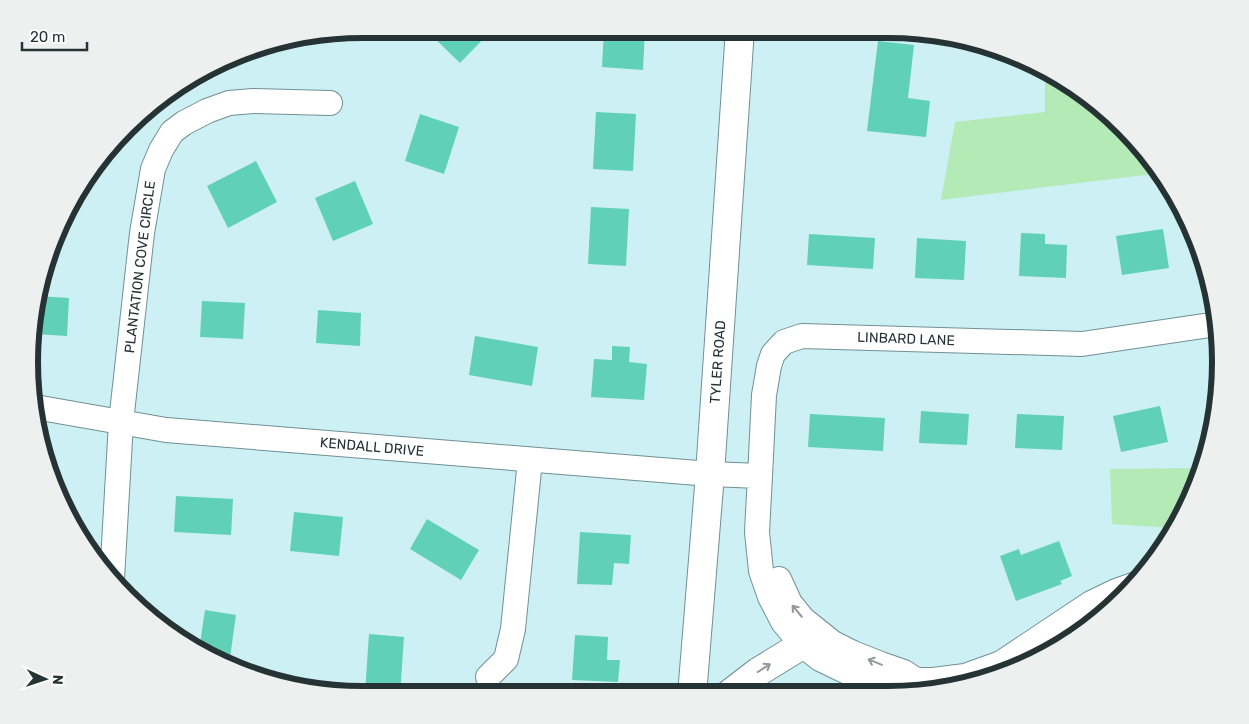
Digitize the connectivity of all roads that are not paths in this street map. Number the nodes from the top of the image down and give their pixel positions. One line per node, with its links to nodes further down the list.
1 (739, 38): 7 (street, TYLER ROAD)
2 (330, 104): 5 (street, PLANTATION COVE CIRCLE)
3 (1209, 325): 8 (street, LINBARD LANE)
4 (41, 409): 5 (street, KENDALL DRIVE)
5 (121, 422): 6 (street, KENDALL DRIVE); 10 (street, PLANTATION COVE CIRCLE)
6 (530, 460): 7 (street, KENDALL DRIVE); 13 (street)
7 (710, 474): 8 (street); 15 (street, TYLER ROAD)
8 (760, 476): 9 (street, LINBARD LANE)
9 (757, 532): 12 (street, LINBARD LANE); 14 (street, one-way to 9)
10 (113, 569)
11 (1116, 591): 14 (street, LINBARD LANE)
12 (802, 645): 14 (street, LINBARD LANE); 16 (street, one-way to 12)
13 (488, 677)
14 (916, 680)
15 (693, 686)
16 (739, 686)

